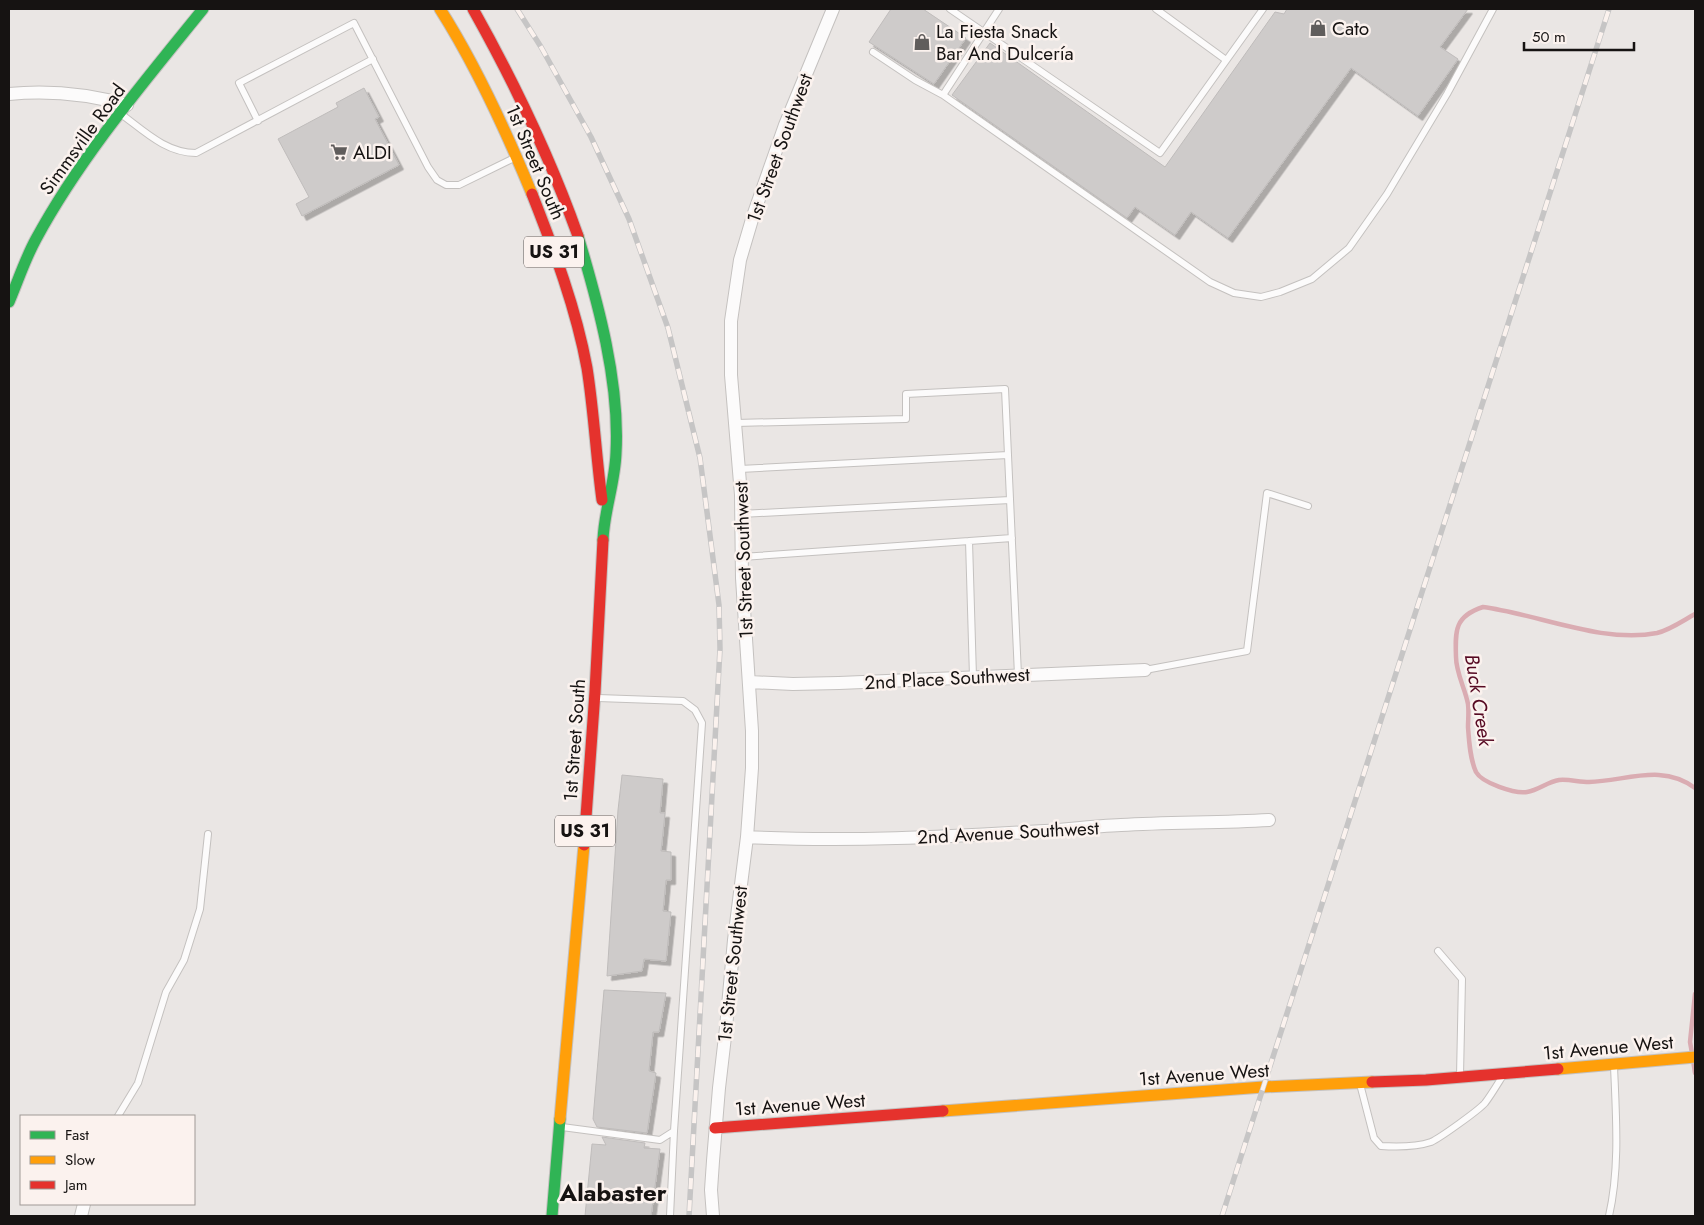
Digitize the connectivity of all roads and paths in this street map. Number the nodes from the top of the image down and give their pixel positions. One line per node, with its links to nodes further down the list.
1 (203, 9): 16 (main road, Simmsville Road)
2 (440, 9): 18 (main road, 1st Street South / US 31)
3 (473, 9): 20 (main road, 1st Street South / US 31)
4 (833, 9): 22 (street, 1st Street Southwest)
5 (950, 9): 10 (lane)
6 (999, 9): 10 (lane)
7 (1156, 9): 13 (lane)
8 (1263, 9): 13 (lane)
9 (1493, 9): 15 (lane)
10 (983, 32): 13 (lane); 15 (lane)
11 (873, 52): 15 (lane)
12 (373, 59): 17 (lane); 17 (lane); 18 (lane)
13 (1226, 60)
14 (9, 94): 16 (street)
15 (943, 95)
16 (124, 109): 17 (lane); 19 (main road, Simmsville Road)
17 (258, 120)
18 (516, 157): 21 (main road, 1st Street South / US 31)
19 (9, 302)
20 (611, 378): 21 (main road); 28 (main road, 1st Street South / US 31)
21 (588, 379): 28 (main road, 1st Street South / US 31)
22 (736, 423): 23 (lane); 24 (street, 1st Street Southwest)
23 (1008, 455): 24 (lane); 25 (lane)
24 (740, 469): 27 (street, 1st Street Southwest)
25 (1010, 500): 27 (lane); 29 (lane)
26 (1308, 506): 32 (lane)
27 (742, 514): 31 (street, 1st Street Southwest)
28 (605, 516): 36 (main road, 1st Street South / US 31)
29 (1012, 538): 30 (lane); 33 (lane)
30 (969, 541): 31 (lane); 34 (lane)
31 (742, 557): 35 (street, 1st Street Southwest)
32 (1145, 670): 33 (street, 2nd Place Southwest)
33 (1018, 675): 34 (street, 2nd Place Southwest)
34 (973, 677): 35 (street, 2nd Place Southwest)
35 (750, 682): 39 (street, 1st Street Southwest)
36 (594, 698): 47 (main road, 1st Street South / US 31); 49 (lane)
37 (1269, 820): 39 (street, 2nd Avenue Southwest)
38 (208, 834): 46 (lane)
39 (746, 837): 48 (street, 1st Street Southwest)
40 (1438, 951): 44 (lane)
41 (1695, 1057): 42 (main road, 1st Avenue West)
42 (1614, 1064): 43 (main road, 1st Avenue West); 53 (lane)
43 (1504, 1074): 44 (main road, 1st Avenue West); 45 (lane)
44 (1460, 1077): 45 (main road, 1st Avenue West)
45 (1359, 1083): 48 (main road, 1st Avenue West)
46 (119, 1115)
47 (560, 1127): 49 (lane); 50 (main road, 1st Street South / US 31)
48 (715, 1128): 52 (street, 1st Street Southwest)
49 (674, 1131): 51 (lane)
50 (552, 1216)
51 (670, 1216)
52 (712, 1216)
53 (1609, 1216)

